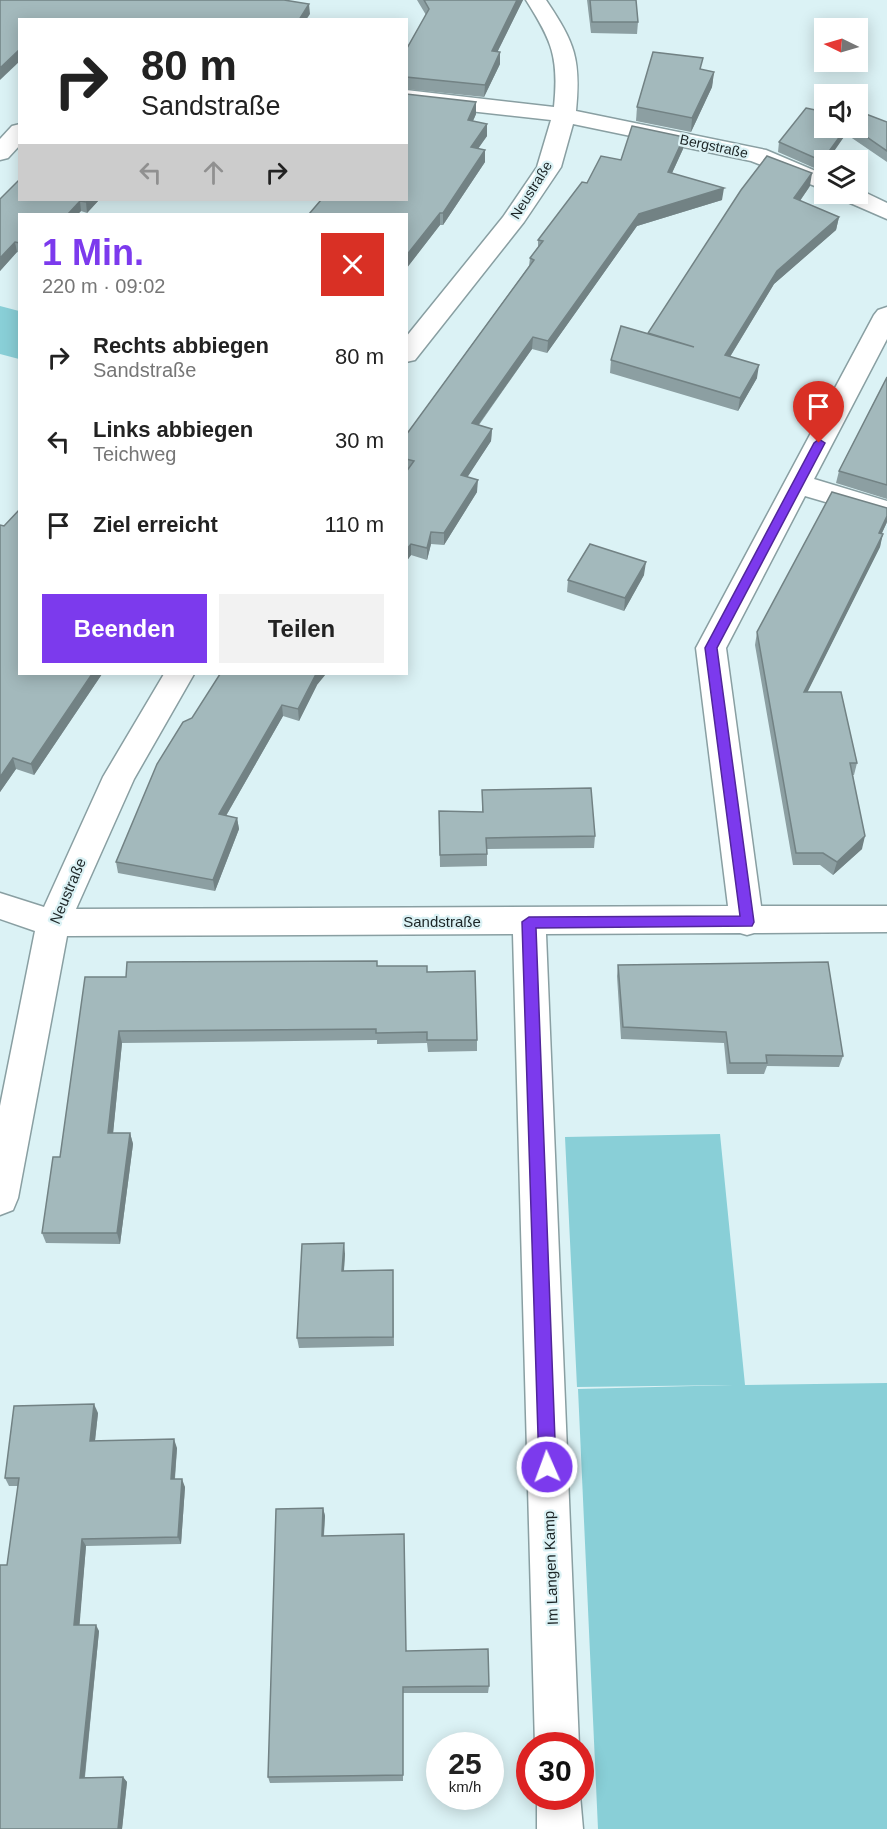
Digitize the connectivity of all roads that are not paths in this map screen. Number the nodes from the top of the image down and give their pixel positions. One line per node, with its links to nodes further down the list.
1 (536, 0): 3 (street, Neustraße)
2 (408, 97): 3 (street, Bergstraße)
3 (564, 116): 6 (street, Bergstraße); 10 (street, Neustraße)
4 (18, 133): 5 (street)
5 (0, 153)
6 (814, 178)
7 (868, 203): 8 (street)
8 (887, 212)
9 (887, 315): 11 (street)
10 (408, 352)
11 (798, 484): 12 (street); 17 (street)
12 (887, 511)
13 (177, 675): 18 (street, Neustraße)
14 (0, 906): 18 (street, Sandstraße)
15 (887, 919): 17 (street, Sandstraße)
16 (529, 922): 17 (street, Sandstraße); 18 (street, Sandstraße); 20 (street, Im Langen Kamp)
17 (747, 922)
18 (53, 923): 19 (street, Neustraße)
19 (0, 1198)
20 (557, 1732)
21 (559, 1810): 22 (street)
22 (560, 1829)

